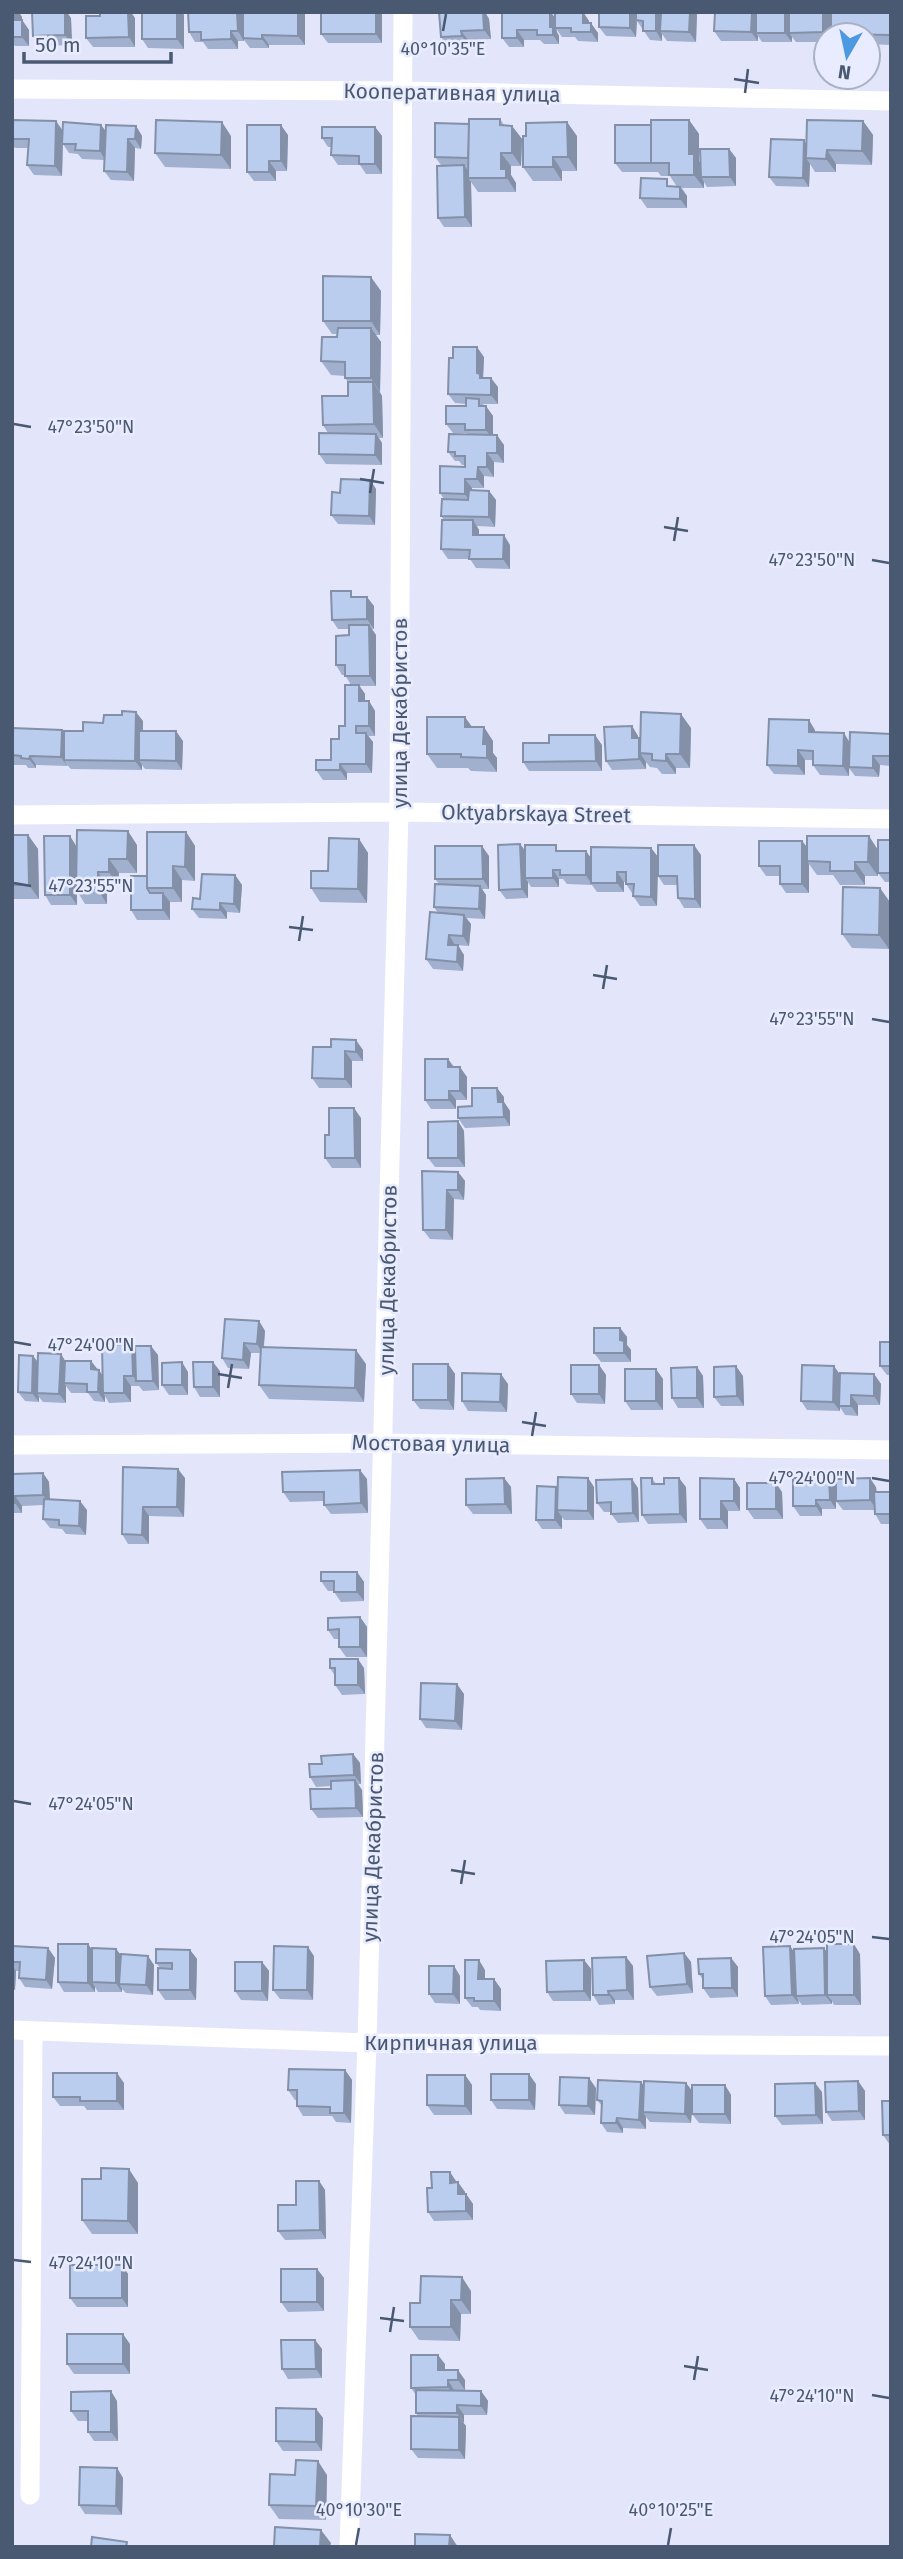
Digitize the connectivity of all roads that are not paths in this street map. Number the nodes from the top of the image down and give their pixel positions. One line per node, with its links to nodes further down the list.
1 (404, 12): 3 (street, улица Декабристов)
2 (12, 89): 3 (street, Кооперативная улица)
3 (402, 91): 4 (street, Кооперативная улица); 5 (street, улица Декабристов)
4 (891, 101)
5 (400, 812): 6 (street, Oktyabrskaya Street); 7 (street, Oktyabrskaya Street); 8 (street, улица Декабристов)
6 (12, 815)
7 (891, 819)
8 (384, 1443): 9 (street, Мостовая улица); 10 (street, Мостовая улица); 13 (street, улица Декабристов)
9 (12, 1445)
10 (891, 1450)
11 (12, 2030): 12 (street, Кирпичная улица)
12 (33, 2031): 13 (street, Кирпичная улица); 15 (street)
13 (367, 2043): 14 (street, Кирпичная улица); 16 (street, улица Декабристов)
14 (891, 2046)
15 (30, 2495)
16 (349, 2547)

